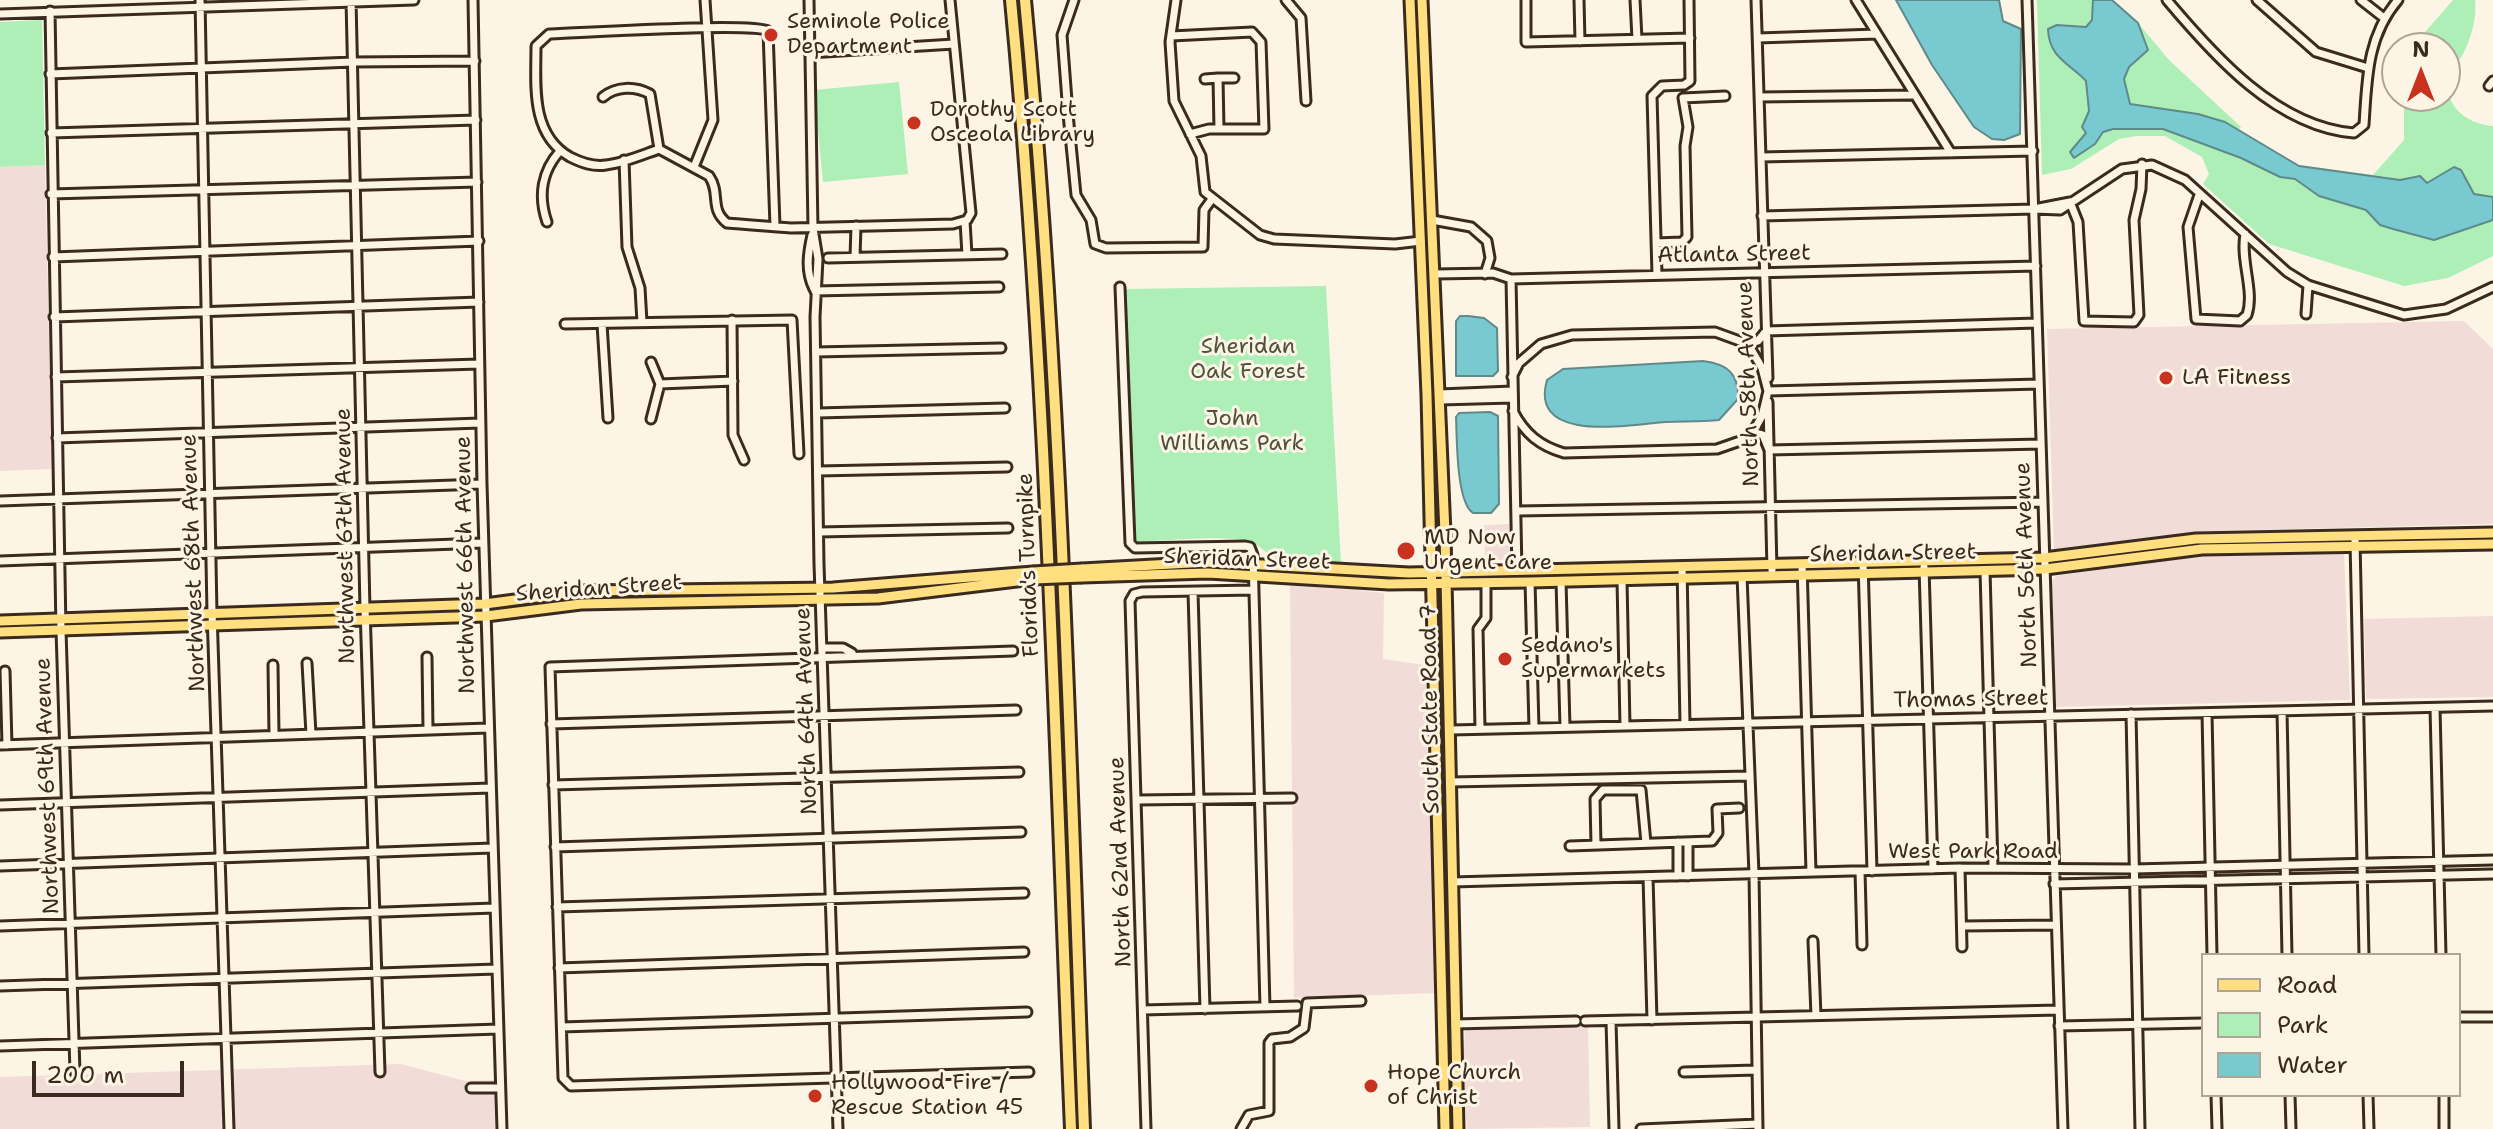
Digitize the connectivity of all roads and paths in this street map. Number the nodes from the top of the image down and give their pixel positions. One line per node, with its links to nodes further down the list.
1 (414, 0): 24 (street)
2 (473, 0): 38 (street, Northwest 66th Avenue)
3 (705, 0): 29 (street)
4 (809, 0): 37 (street, North 64th Avenue)
5 (950, 0): 36 (street)
6 (1011, 0): 368 (highway, Florida's Turnpike)
7 (1025, 0): 369 (highway, Florida's Turnpike)
8 (1074, 0): 70 (street)
9 (1176, 0): 31 (street)
10 (1287, 0): 50 (street)
11 (1410, 0): 82 (main road, South State Road 7)
12 (1422, 0): 74 (main road, South State Road 7)
13 (1526, 0): 35 (street)
14 (1579, 0): 35 (street)
15 (1635, 0): 34 (street)
16 (1689, 0): 32 (street)
17 (1756, 0): 33 (street, North 58th Avenue)
18 (1856, 0): 30 (street)
19 (2027, 0): 59 (street, North 56th Avenue)
20 (2167, 0): 40 (street)
21 (2257, 0): 40 (street)
22 (2361, 0): 28 (street)
23 (2398, 0): 28 (street)
24 (351, 1): 25 (street); 39 (street, Northwest 67th Avenue)
25 (200, 3): 26 (street); 41 (street, Northwest 68th Avenue)
26 (50, 11): 27 (street); 42 (street, Northwest 69th Avenue)
27 (0, 14)
28 (2384, 18): 40 (street)
29 (706, 29): 58 (street); 64 (street); 77 (street)
30 (1877, 34): 33 (street); 46 (street)
31 (1171, 36): 53 (street); 56 (street)
32 (1690, 38): 34 (street); 83 (street)
33 (1758, 38): 49 (street, North 58th Avenue)
34 (1637, 39): 35 (street)
35 (1580, 41)
36 (954, 44): 37 (street); 75 (street)
37 (809, 53): 79 (street, North 64th Avenue)
38 (475, 61): 39 (street); 51 (street, Northwest 66th Avenue)
39 (353, 62): 41 (street); 52 (street, Northwest 67th Avenue)
40 (2368, 68)
41 (201, 69): 42 (street); 54 (street, Northwest 68th Avenue)
42 (50, 74): 55 (street, Northwest 69th Avenue)
43 (1218, 78): 44 (street); 45 (street); 53 (street)
44 (1234, 78)
45 (1205, 79)
46 (1913, 95): 49 (street); 60 (street)
47 (1725, 96): 83 (street)
48 (603, 97): 57 (street)
49 (1760, 97): 61 (street, North 58th Avenue)
50 (1306, 101)
51 (476, 120): 52 (street); 65 (street, Northwest 66th Avenue)
52 (354, 123): 54 (street); 66 (street, Northwest 67th Avenue)
53 (1219, 129): 56 (street)
54 (202, 130): 55 (street); 67 (street, Northwest 68th Avenue)
55 (51, 133): 68 (street, Northwest 69th Avenue)
56 (1190, 134): 70 (street)
57 (659, 149): 62 (street); 64 (street)
58 (560, 151): 62 (street); 76 (street)
59 (2033, 151): 60 (street); 72 (street, North 56th Avenue)
60 (1951, 153): 61 (street)
61 (1761, 157): 73 (street, North 58th Avenue)
62 (624, 160): 108 (street)
63 (2142, 164): 69 (street); 71 (street); 71 (street)
64 (694, 167): 77 (street)
65 (477, 182): 66 (street); 81 (street, Northwest 66th Avenue)
66 (356, 185): 67 (street); 84 (street, Northwest 67th Avenue)
67 (203, 190): 68 (street); 85 (street, Northwest 68th Avenue)
68 (51, 194): 88 (street, Northwest 69th Avenue)
69 (2199, 195): 80 (street); 80 (street)
70 (1212, 199): 82 (street)
71 (2070, 202): 72 (street)
72 (2034, 209): 73 (street); 91 (street, North 56th Avenue)
73 (1762, 216): 92 (street, North 58th Avenue)
74 (1432, 220): 93 (main road, South State Road 7); 94 (street)
75 (965, 221): 78 (street); 87 (street)
76 (547, 222)
77 (775, 226): 79 (street)
78 (856, 226): 79 (street); 89 (street)
79 (813, 228): 101 (street, North 64th Avenue)
80 (2245, 234): 97 (street)
81 (479, 241): 84 (street); 102 (street, Northwest 66th Avenue)
82 (1421, 241): 122 (main road, South State Road 7)
83 (1656, 243): 95 (street)
84 (358, 246): 85 (street); 103 (street, Northwest 67th Avenue)
85 (205, 252): 88 (street); 104 (street, Northwest 68th Avenue)
86 (1002, 254): 87 (street)
87 (967, 255): 89 (street)
88 (53, 257): 106 (street, Northwest 69th Avenue)
89 (855, 257): 90 (street)
90 (828, 258)
91 (2036, 266): 92 (street, Atlanta Street); 109 (street, North 56th Avenue)
92 (1764, 272): 95 (street, Atlanta Street); 112 (street, North 58th Avenue)
93 (1435, 274): 94 (street, Atlanta Street); 128 (main road, South State Road 7)
94 (1485, 274): 96 (street, Atlanta Street)
95 (1657, 275): 96 (street, Atlanta Street)
96 (1511, 279): 121 (street)
97 (2308, 285): 100 (street); 105 (street)
98 (999, 287): 101 (street)
99 (1120, 287): 173 (street)
100 (2493, 287)
101 (815, 291): 115 (street, North 64th Avenue)
102 (479, 302): 103 (street); 117 (street, Northwest 66th Avenue)
103 (359, 305): 104 (street); 118 (street, Northwest 67th Avenue)
104 (205, 311): 106 (street); 119 (street, Northwest 68th Avenue)
105 (2306, 314)
106 (54, 317): 120 (street, Northwest 69th Avenue)
107 (732, 320): 108 (street); 123 (street); 141 (street)
108 (642, 322): 111 (street)
109 (2037, 323): 112 (street); 125 (street, North 56th Avenue)
110 (565, 324): 111 (street)
111 (602, 324): 132 (street)
112 (1766, 331): 113 (street); 126 (street, North 58th Avenue)
113 (1748, 344): 121 (street); 126 (street)
114 (1001, 348): 115 (street)
115 (816, 352): 131 (street, North 64th Avenue)
116 (651, 362): 124 (street)
117 (479, 364): 118 (street); 134 (street, Northwest 66th Avenue)
118 (360, 366): 119 (street); 135 (street, Northwest 67th Avenue)
119 (207, 372): 120 (street); 136 (street, Northwest 68th Avenue)
120 (56, 377): 138 (street, Northwest 69th Avenue)
121 (1512, 377): 127 (street)
122 (1426, 378): 128 (main road); 178 (main road, South State Road 7)
123 (733, 381): 124 (street); 142 (street)
124 (660, 384): 133 (street)
125 (2039, 384): 126 (street); 139 (street, North 56th Avenue)
126 (1768, 391): 137 (street); 140 (street, North 58th Avenue)
127 (1512, 395): 128 (street); 130 (street)
128 (1440, 397): 179 (main road, South State Road 7)
129 (1005, 408): 131 (street)
130 (1513, 411): 137 (street); 152 (street)
131 (818, 413): 144 (street, North 64th Avenue)
132 (608, 418)
133 (651, 419)
134 (480, 423): 135 (street); 145 (street, Northwest 66th Avenue)
135 (362, 427): 136 (street); 146 (street, Northwest 67th Avenue)
136 (208, 432): 138 (street); 147 (street, Northwest 68th Avenue)
137 (1753, 432): 140 (street)
138 (57, 438): 148 (street, Northwest 69th Avenue)
139 (2041, 444): 140 (street); 150 (street, North 56th Avenue)
140 (1769, 450): 151 (street, North 58th Avenue)
141 (799, 454)
142 (744, 460)
143 (1007, 467): 144 (street)
144 (818, 471): 154 (street, North 64th Avenue)
145 (482, 484): 146 (street); 160 (street, Northwest 66th Avenue)
146 (363, 487): 147 (street); 163 (street, Northwest 67th Avenue)
147 (209, 494): 148 (street); 166 (street, Northwest 68th Avenue)
148 (59, 499): 149 (street); 168 (street, Northwest 69th Avenue)
149 (0, 501)
150 (2043, 502): 151 (street); 172 (street, North 56th Avenue)
151 (1771, 507): 152 (street); 175 (street, North 58th Avenue)
152 (1518, 511): 177 (street)
153 (1008, 528): 154 (street)
154 (819, 532): 191 (street, North 64th Avenue)
155 (2468, 533): 156 (main road, Sheridan Street); 157 (main road, Sheridan Street); 162 (main road)
156 (2493, 533)
157 (2354, 536): 159 (main road, Sheridan Street); 164 (street)
158 (2205, 538): 159 (main road, Sheridan Street); 167 (main road); 172 (main road, Sheridan Street)
159 (2244, 538): 165 (main road)
160 (483, 543): 163 (street); 196 (street, Northwest 66th Avenue)
161 (2493, 544): 162 (main road, Sheridan Street)
162 (2425, 545): 164 (main road, Sheridan Street)
163 (364, 547): 166 (street); 197 (street, Northwest 67th Avenue)
164 (2355, 547): 165 (main road, Sheridan Street); 214 (street)
165 (2202, 549): 167 (main road, Sheridan Street)
166 (211, 552): 168 (street); 198 (street, Northwest 68th Avenue)
167 (2143, 556): 172 (main road, Sheridan Street)
168 (59, 559): 169 (street); 200 (street, Northwest 69th Avenue)
169 (0, 561)
170 (1924, 561): 171 (main road, Sheridan Street); 172 (main road, Sheridan Street); 181 (street)
171 (1863, 562): 174 (main road, Sheridan Street); 182 (street)
172 (2045, 564): 176 (main road, Sheridan Street); 220 (street, North 56th Avenue)
173 (1253, 568): 178 (main road, Sheridan Street); 183 (main road, Sheridan Street, bridge); 189 (main road, Sheridan Street); 192 (street)
174 (1803, 569): 175 (main road, Sheridan Street); 182 (main road, Sheridan Street); 225 (street)
175 (1772, 570): 180 (main road, Sheridan Street); 184 (main road, Sheridan Street)
176 (1985, 570): 181 (main road, Sheridan Street); 222 (street)
177 (1517, 571): 179 (main road, Sheridan Street); 180 (main road, Sheridan Street)
178 (1431, 572): 179 (main road, Sheridan Street); 189 (main road, South State Road 7)
179 (1446, 572): 190 (main road, South State Road 7)
180 (1682, 572): 184 (main road, Sheridan Street); 185 (main road, Sheridan Street); 228 (street)
181 (1924, 572): 182 (main road, Sheridan Street); 223 (street)
182 (1864, 574): 224 (street)
183 (1033, 576): 191 (main road, Sheridan Street); 195 (main road, Sheridan Street)
184 (1742, 576): 226 (street)
185 (1622, 580): 186 (main road, Sheridan Street); 229 (street)
186 (1561, 581): 187 (main road, Sheridan Street); 230 (street)
187 (1530, 582): 188 (main road, Sheridan Street); 233 (street)
188 (1486, 583): 190 (main road, Sheridan Street); 235 (street)
189 (1432, 584): 190 (main road, Sheridan Street); 221 (main road, South State Road 7)
190 (1446, 584): 232 (main road, South State Road 7)
191 (820, 588): 195 (street, North 64th Avenue); 196 (main road, Sheridan Street)
192 (1253, 590): 193 (street, Sheridan Street); 250 (street)
193 (1193, 592): 194 (street, Sheridan Street); 252 (street)
194 (1134, 594): 253 (street, North 62nd Avenue)
195 (821, 600): 199 (main road, Sheridan Street); 207 (street, North 64th Avenue)
196 (485, 604): 197 (main road, Sheridan Street); 199 (street, Northwest 66th Avenue)
197 (365, 608): 198 (main road, Sheridan Street); 202 (street, Northwest 67th Avenue)
198 (212, 612): 200 (main road, Sheridan Street); 203 (street, Northwest 68th Avenue)
199 (486, 616): 202 (main road, Sheridan Street); 231 (street, Northwest 66th Avenue)
200 (61, 619): 201 (main road, Sheridan Street); 204 (street, Northwest 69th Avenue)
201 (0, 621)
202 (365, 621): 203 (main road, Sheridan Street); 236 (street, Northwest 67th Avenue)
203 (213, 625): 204 (main road, Sheridan Street); 239 (street, Northwest 68th Avenue)
204 (61, 630): 205 (main road, Sheridan Street); 240 (street, Northwest 69th Avenue)
205 (0, 632)
206 (1013, 651): 207 (street)
207 (824, 652): 219 (street, North 64th Avenue); 227 (street)
208 (427, 657): 234 (street)
209 (307, 663): 237 (street)
210 (273, 665): 238 (street)
211 (5, 671): 241 (street)
212 (2493, 706): 213 (street, Thomas Street)
213 (2435, 708): 214 (street, Thomas Street); 269 (street)
214 (2358, 709): 216 (street, Thomas Street); 271 (street)
215 (1016, 710): 219 (street)
216 (2282, 711): 217 (street, Thomas Street); 272 (street)
217 (2207, 713): 218 (street, Thomas Street); 274 (street)
218 (2131, 714): 220 (street, Thomas Street); 280 (street)
219 (826, 715): 227 (street); 243 (street, North 64th Avenue)
220 (2050, 716): 222 (street, Thomas Street); 279 (street, North 56th Avenue)
221 (1436, 717): 232 (main road); 275 (main road, South State Road 7)
222 (1990, 718): 223 (street, Thomas Street); 277 (street)
223 (1929, 719): 224 (street, Thomas Street); 278 (street)
224 (1868, 720): 225 (street, Thomas Street); 282 (street)
225 (1807, 722): 226 (street, Thomas Street); 283 (street)
226 (1747, 723): 228 (street, Thomas Street); 244 (street)
227 (551, 724): 246 (street)
228 (1685, 724): 229 (street, Thomas Street)
229 (1625, 726): 230 (street, Thomas Street)
230 (1565, 727): 233 (street, Thomas Street)
231 (488, 728): 234 (street); 247 (street, Northwest 66th Avenue)
232 (1450, 728): 235 (street, Thomas Street); 245 (main road, South State Road 7)
233 (1534, 728): 235 (street, Thomas Street)
234 (428, 729): 236 (street)
235 (1480, 729)
236 (368, 732): 237 (street); 248 (street, Northwest 67th Avenue)
237 (311, 734): 238 (street)
238 (274, 735): 239 (street)
239 (217, 737): 240 (street); 249 (street, Northwest 68th Avenue)
240 (65, 743): 241 (street); 254 (street, Northwest 69th Avenue)
241 (4, 745)
242 (1019, 772): 243 (street)
243 (827, 776): 246 (street); 258 (street, North 64th Avenue)
244 (1750, 776): 245 (street); 284 (street)
245 (1451, 782): 293 (main road, South State Road 7)
246 (553, 785): 264 (street)
247 (490, 788): 248 (street); 265 (street, Northwest 66th Avenue)
248 (370, 792): 249 (street); 266 (street, Northwest 67th Avenue)
249 (218, 797): 254 (street); 267 (street, Northwest 68th Avenue)
250 (1259, 798): 251 (street); 252 (street); 325 (street)
251 (1292, 798)
252 (1197, 799): 253 (street); 326 (street)
253 (1138, 800): 327 (street, North 62nd Avenue)
254 (67, 803): 255 (street); 270 (street, Northwest 69th Avenue)
255 (0, 805)
256 (1739, 808): 260 (street)
257 (1021, 832): 258 (street)
258 (829, 836): 264 (street); 297 (street, North 64th Avenue)
259 (1678, 842): 260 (street); 261 (street); 286 (street)
260 (1688, 842): 287 (street)
261 (1646, 843): 262 (street); 262 (street)
262 (1596, 845): 263 (street)
263 (1570, 846)
264 (555, 847): 298 (street)
265 (492, 848): 266 (street); 299 (street, Northwest 66th Avenue)
266 (373, 851): 267 (street); 301 (street, Northwest 67th Avenue)
267 (220, 857): 270 (street); 302 (street, Northwest 68th Avenue)
268 (2493, 860): 269 (street, West Park Road)
269 (2438, 861): 271 (street, West Park Road); 288 (street)
270 (68, 863): 273 (street); 304 (street, Northwest 69th Avenue)
271 (2362, 863): 272 (street, West Park Road); 290 (street)
272 (2286, 865): 274 (street, West Park Road); 291 (street)
273 (0, 866)
274 (2209, 867): 280 (street, West Park Road); 292 (street)
275 (1440, 868): 293 (main road); 300 (main road, South State Road 7)
276 (1960, 868): 277 (street, West Park Road); 278 (street, West Park Road); 307 (street)
277 (1993, 868): 279 (street, West Park Road)
278 (1933, 869): 282 (street, West Park Road)
279 (2053, 869): 280 (street, West Park Road); 295 (street, North 56th Avenue)
280 (2134, 869): 294 (street)
281 (1860, 871): 282 (street, West Park Road); 283 (street, West Park Road); 309 (street)
282 (1872, 871)
283 (1811, 872): 284 (street, West Park Road)
284 (1754, 874): 287 (street, West Park Road); 333 (street)
285 (2493, 874): 288 (street, West Park Road)
286 (1678, 876): 287 (street, West Park Road); 289 (street, West Park Road)
287 (1688, 876)
288 (2439, 876): 290 (street, West Park Road); 315 (street)
289 (1648, 877): 293 (street, West Park Road); 336 (street)
290 (2362, 877): 291 (street, West Park Road); 314 (street)
291 (2286, 879): 292 (street, West Park Road); 313 (street)
292 (2209, 880): 294 (street, West Park Road); 312 (street)
293 (1452, 882): 303 (main road, South State Road 7)
294 (2134, 882): 295 (street, West Park Road); 342 (street)
295 (2054, 884): 305 (street, North 56th Avenue)
296 (1024, 893): 297 (street)
297 (831, 897): 298 (street); 316 (street, North 64th Avenue)
298 (557, 907): 317 (street)
299 (494, 908): 301 (street); 318 (street, Northwest 66th Avenue)
300 (1441, 909): 303 (main road); 330 (main road, South State Road 7)
301 (375, 913): 302 (street); 319 (street, Northwest 67th Avenue)
302 (223, 918): 304 (street); 320 (street, Northwest 68th Avenue)
303 (1453, 922): 341 (main road, South State Road 7)
304 (70, 923): 306 (street); 321 (street, Northwest 69th Avenue)
305 (2056, 925): 307 (street); 328 (street, North 56th Avenue)
306 (0, 926)
307 (1962, 926): 310 (street)
308 (1813, 941): 331 (street)
309 (1862, 945)
310 (1962, 947)
311 (1024, 952): 316 (street)
312 (2212, 953)
313 (2287, 953)
314 (2364, 953)
315 (2441, 953)
316 (833, 957): 317 (street); 332 (street, North 64th Avenue)
317 (559, 968): 344 (street)
318 (496, 969): 319 (street); 345 (street, Northwest 66th Avenue)
319 (377, 973): 320 (street); 346 (street, Northwest 67th Avenue)
320 (225, 978): 321 (street); 347 (street, Northwest 68th Avenue)
321 (72, 983): 322 (street); 349 (street, Northwest 69th Avenue)
322 (0, 986)
323 (1361, 1001): 371 (street)
324 (1297, 1006): 325 (street)
325 (1265, 1007): 326 (street)
326 (1205, 1009): 327 (street)
327 (1143, 1010): 370 (street, North 62nd Avenue)
328 (2058, 1010): 331 (street); 343 (street, North 56th Avenue)
329 (1027, 1012): 332 (street)
330 (1444, 1013): 341 (main road); 348 (main road, South State Road 7)
331 (1816, 1016): 333 (street)
332 (835, 1017): 344 (street); 357 (street, North 64th Avenue)
333 (1756, 1017): 336 (street); 352 (street)
334 (2461, 1017): 335 (street)
335 (2493, 1017)
336 (1652, 1020): 339 (street)
337 (1576, 1021): 341 (street)
338 (1585, 1021): 339 (street)
339 (1611, 1021): 374 (street)
340 (2201, 1023): 342 (street)
341 (1455, 1024): 351 (main road, South State Road 7)
342 (2137, 1024): 343 (street); 377 (street)
343 (2059, 1026): 376 (street, North 56th Avenue)
344 (562, 1027): 357 (street)
345 (498, 1029): 346 (street); 359 (street, Northwest 66th Avenue)
346 (379, 1033): 347 (street); 354 (street, Northwest 67th Avenue)
347 (227, 1039): 349 (street); 365 (street, Northwest 68th Avenue)
348 (1444, 1040): 351 (main road); 372 (main road, South State Road 7)
349 (74, 1043): 350 (street); 353 (street, Northwest 69th Avenue)
350 (0, 1046)
351 (1456, 1050): 373 (main road, South State Road 7)
352 (1756, 1070): 356 (street); 364 (street)
353 (75, 1072)
354 (380, 1072)
355 (1029, 1072): 357 (street)
356 (1684, 1072)
357 (836, 1077): 367 (street, North 64th Avenue)
358 (471, 1088): 359 (street)
359 (500, 1088): 366 (street, Northwest 66th Avenue)
360 (2216, 1097): 378 (street)
361 (2290, 1097): 379 (street)
362 (2368, 1097): 380 (street)
363 (2444, 1097): 381 (street)
364 (1758, 1126): 375 (street)
365 (230, 1127)
366 (502, 1129)
367 (838, 1129)
368 (1071, 1129)
369 (1084, 1129)
370 (1146, 1129)
371 (1241, 1129)
372 (1445, 1129)
373 (1458, 1129)
374 (1614, 1129)
375 (1641, 1129)
376 (2063, 1129)
377 (2140, 1129)
378 (2217, 1129)
379 (2291, 1129)
380 (2369, 1129)
381 (2444, 1129)

